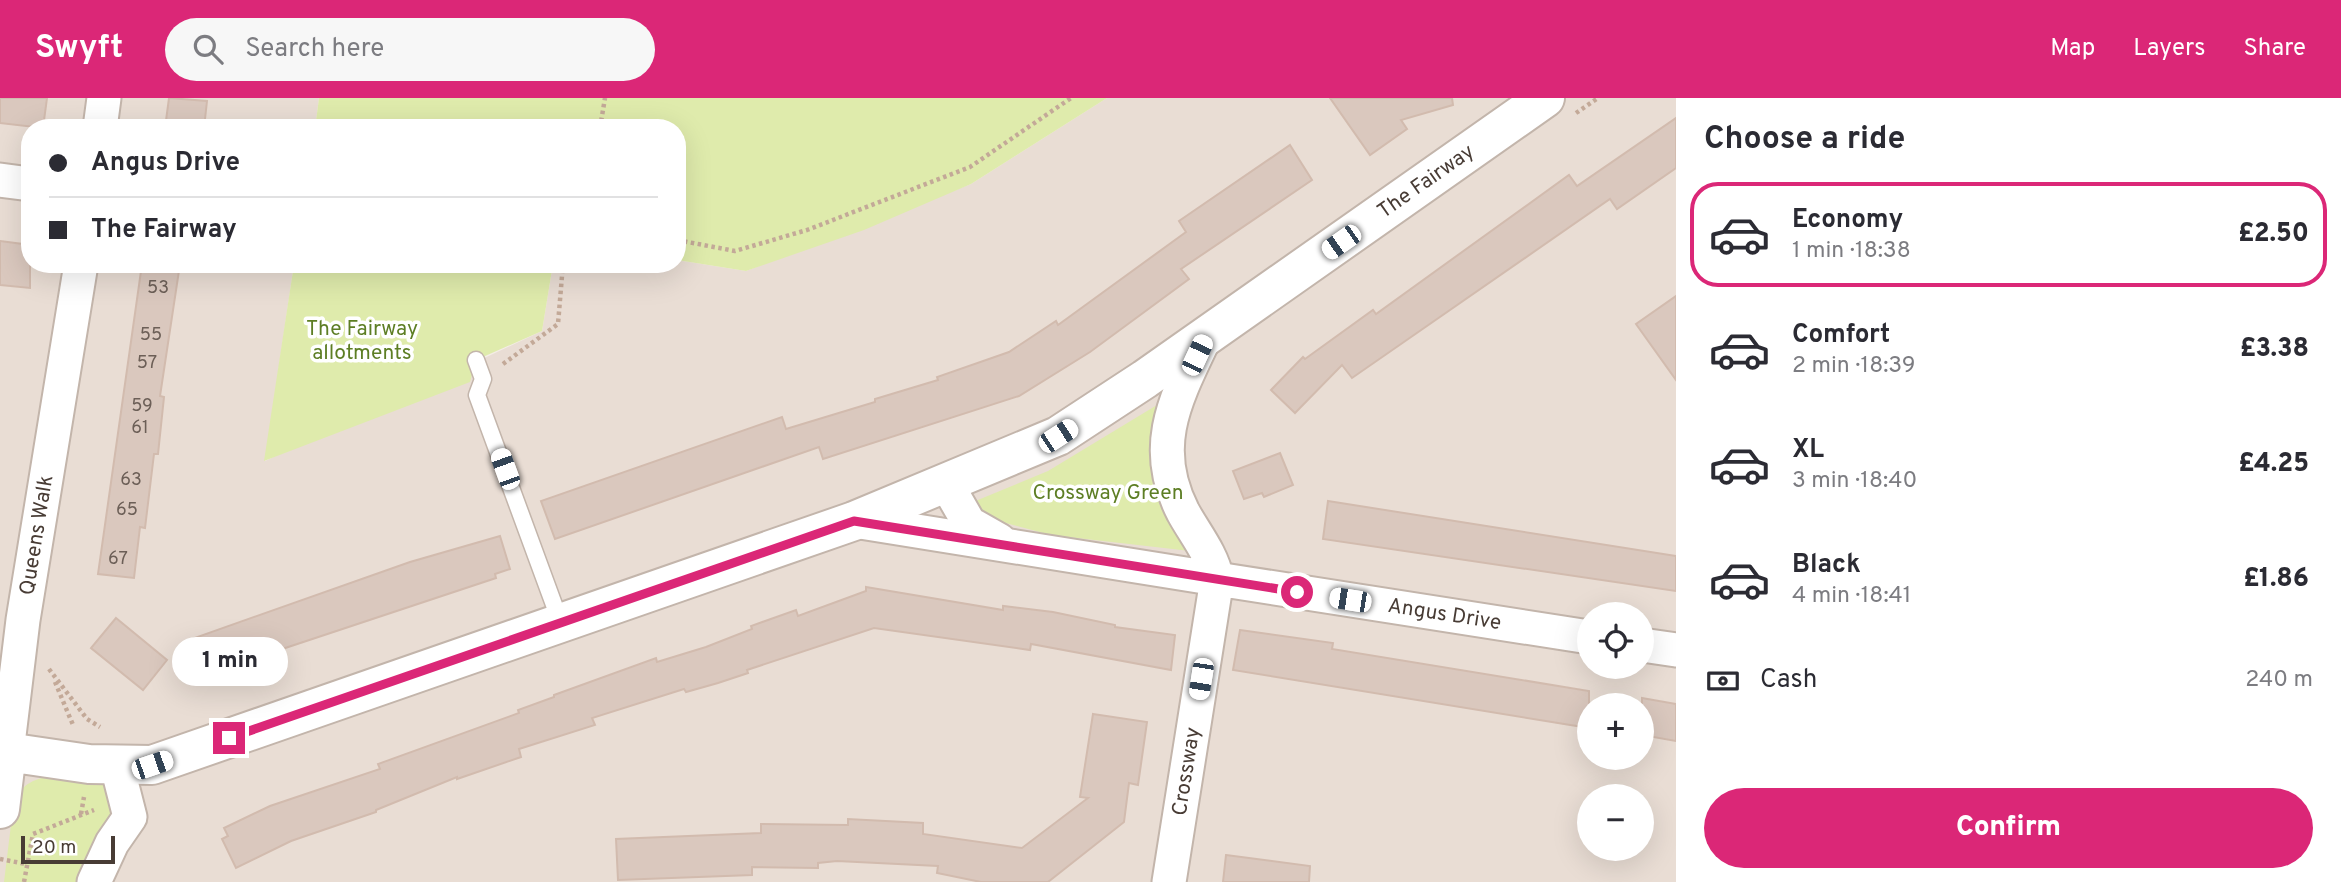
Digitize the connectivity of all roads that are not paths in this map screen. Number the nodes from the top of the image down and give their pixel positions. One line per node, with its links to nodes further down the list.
1 (104, 98): 3 (street)
2 (1555, 110): 7 (street, The Fairway)
3 (101, 119)
4 (0, 180): 5 (street)
5 (21, 183)
6 (80, 273): 17 (street, Queens Walk)
7 (1205, 337): 9 (street, The Fairway); 12 (street)
8 (476, 360): 13 (lane)
9 (946, 483): 10 (street, The Fairway); 11 (street, The Fairway)
10 (854, 521): 11 (street, The Fairway); 13 (street, The Fairway)
11 (1020, 548): 12 (street, The Fairway)
12 (1217, 579): 14 (street, Angus Drive); 21 (street, Crossway)
13 (560, 621): 18 (street, The Fairway)
14 (1577, 635)
15 (1654, 647): 16 (street)
16 (1676, 650)
17 (7, 752): 18 (street, The Fairway); 19 (street, Queens Walk)
18 (116, 765): 20 (street)
19 (0, 809)
20 (94, 882)
21 (1169, 882)

